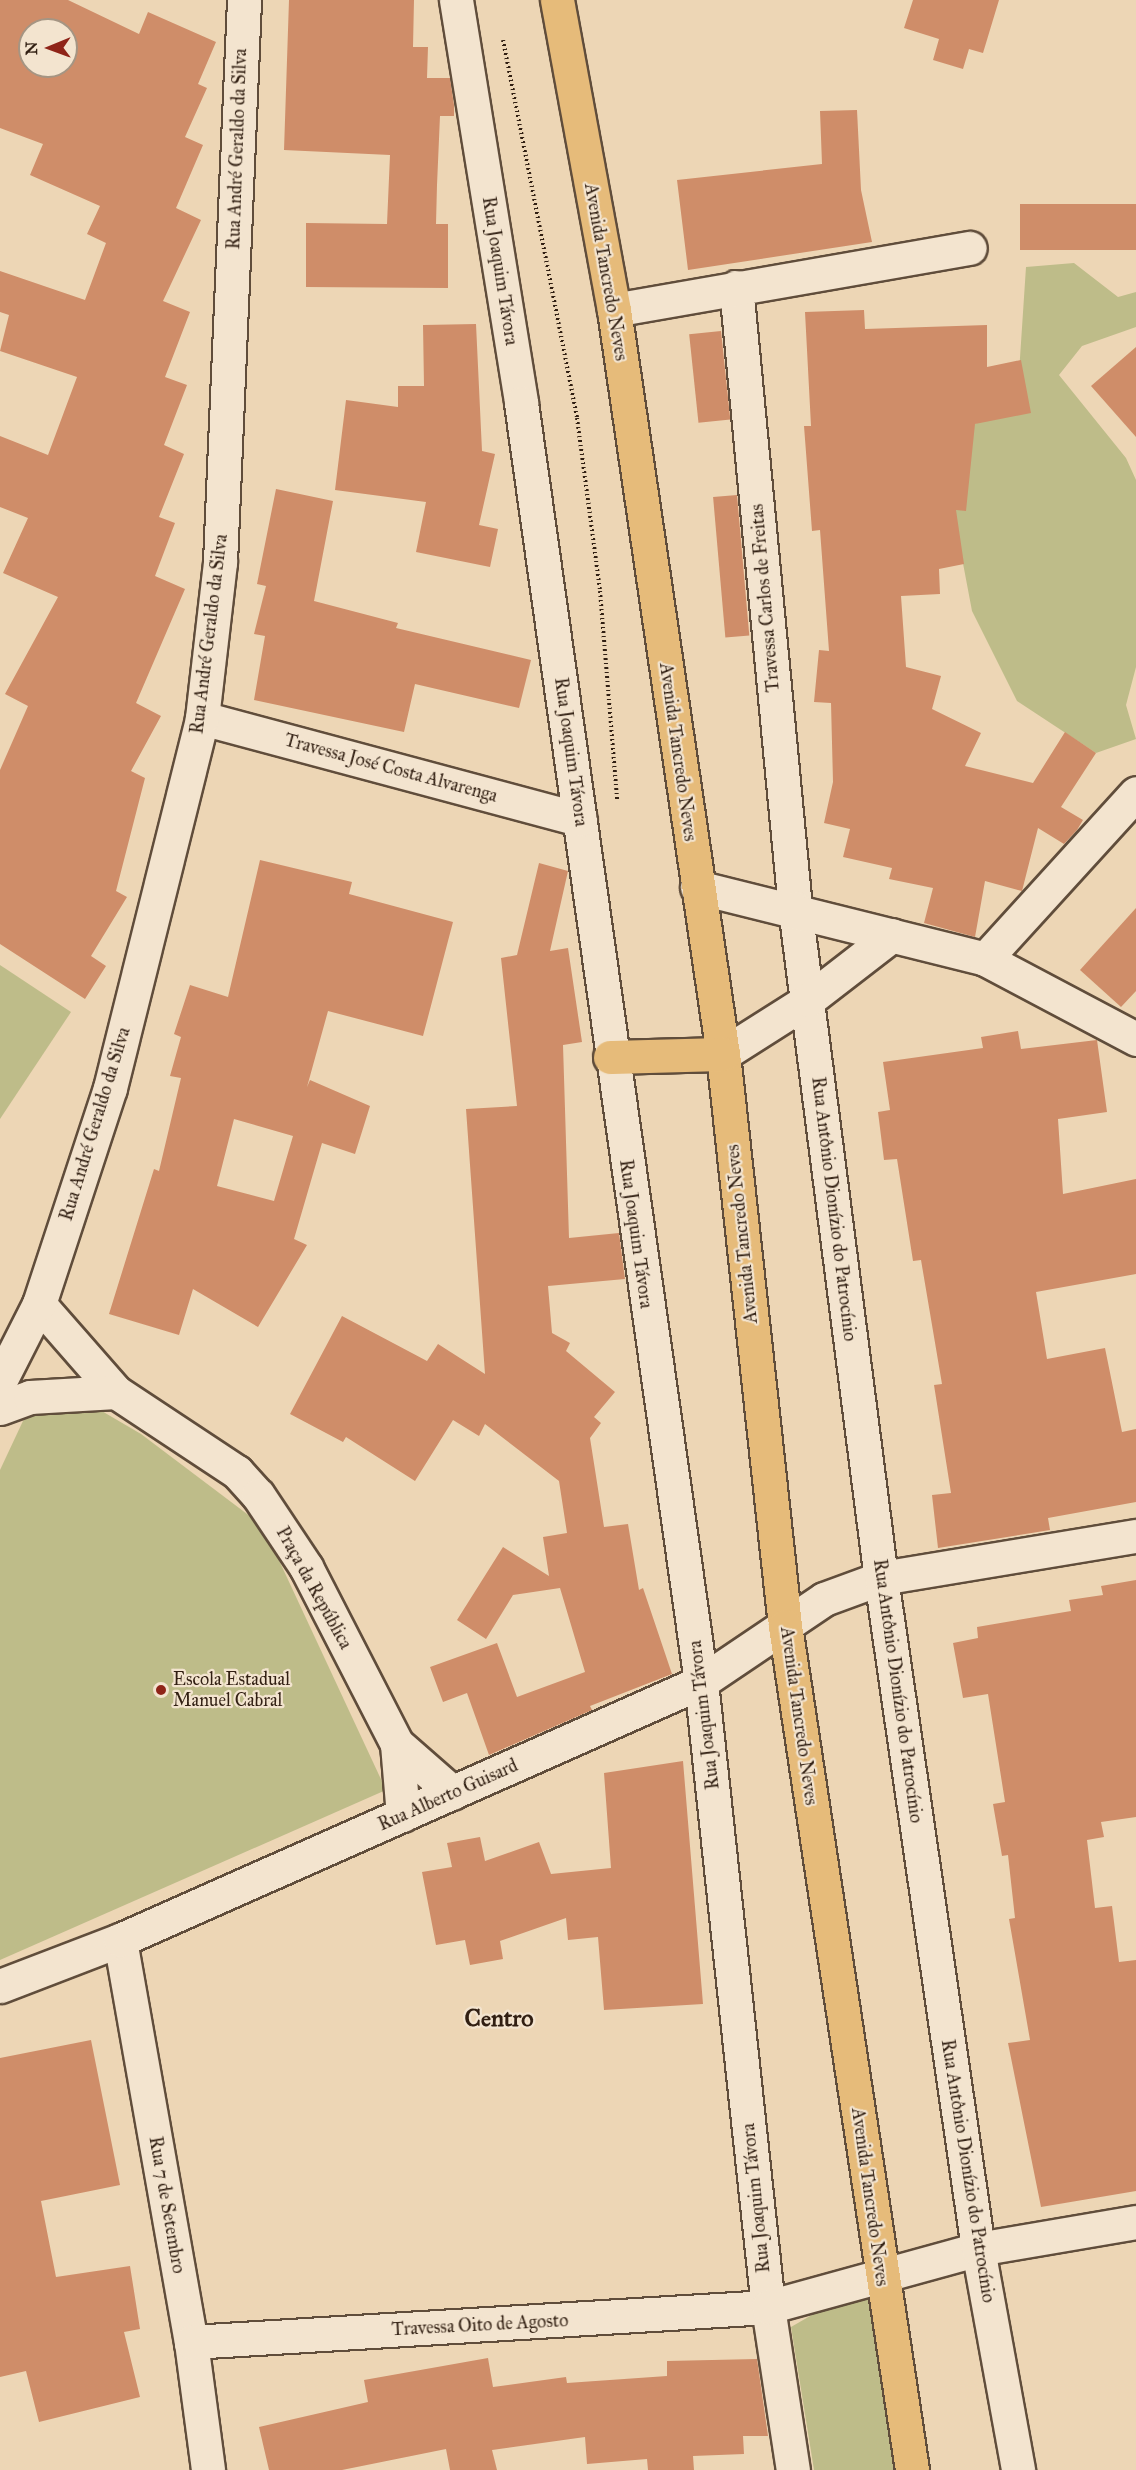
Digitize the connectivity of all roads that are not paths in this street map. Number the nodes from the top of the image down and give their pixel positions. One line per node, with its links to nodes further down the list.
1 (244, 0): 7 (street, Rua André Geraldo da Silva)
2 (456, 0): 9 (street, Rua Joaquim Távora)
3 (557, 0): 6 (main road, Avenida Tancredo Neves)
4 (970, 248): 5 (street)
5 (736, 287): 6 (street); 11 (street, Travessa Carlos de Freitas)
6 (614, 310): 10 (main road, Avenida Tancredo Neves)
7 (202, 718): 9 (street, Travessa José Costa Alvarenga); 18 (street, Rua André Geraldo da Silva)
8 (1136, 794): 13 (street)
9 (580, 819): 17 (street, Rua Joaquim Távora)
10 (697, 887): 11 (street); 16 (main road, Avenida Tancredo Neves)
11 (795, 908): 12 (street); 14 (street, Rua Antônio Dionízio do Patrocínio)
12 (892, 935): 13 (street); 14 (street)
13 (985, 959): 15 (street)
14 (808, 1000): 16 (street); 23 (street, Rua Antônio Dionízio do Patrocínio)
15 (1136, 1039)
16 (723, 1054): 17 (main road); 24 (main road, Avenida Tancredo Neves)
17 (610, 1057): 25 (street, Rua Joaquim Távora)
18 (39, 1304): 19 (street, Rua André Geraldo da Silva); 20 (street, Praça da República)
19 (0, 1381)
20 (116, 1392): 21 (street); 26 (street, Praça da República)
21 (0, 1408)
22 (1136, 1536): 23 (street, Rua Alberto Guisard)
23 (881, 1578): 24 (street, Rua Alberto Guisard); 32 (street, Rua Antônio Dionízio do Patrocínio)
24 (785, 1626): 25 (street, Rua Alberto Guisard); 33 (main road, Avenida Tancredo Neves)
25 (701, 1682): 27 (street, Rua Alberto Guisard); 34 (street, Rua Joaquim Távora)
26 (397, 1744): 27 (street, Praça da República); 28 (street, Praça da República)
27 (453, 1793): 28 (street, Rua Alberto Guisard)
28 (403, 1815): 29 (street, Rua Alberto Guisard)
29 (120, 1940): 30 (street, Rua Alberto Guisard); 35 (street, Rua 7 de Setembro)
30 (0, 1986)
31 (1136, 2222): 32 (street, Travessa Oito de Agosto)
32 (978, 2249): 33 (street, Travessa Oito de Agosto); 39 (street, Rua Antônio Dionízio do Patrocínio)
33 (882, 2278): 34 (street, Travessa Oito de Agosto); 38 (main road, Avenida Tancredo Neves)
34 (768, 2307): 35 (street, Travessa Oito de Agosto); 37 (street, Rua Joaquim Távora)
35 (191, 2342): 36 (street, Rua 7 de Setembro)
36 (208, 2470)
37 (793, 2470)
38 (912, 2470)
39 (1018, 2470)

